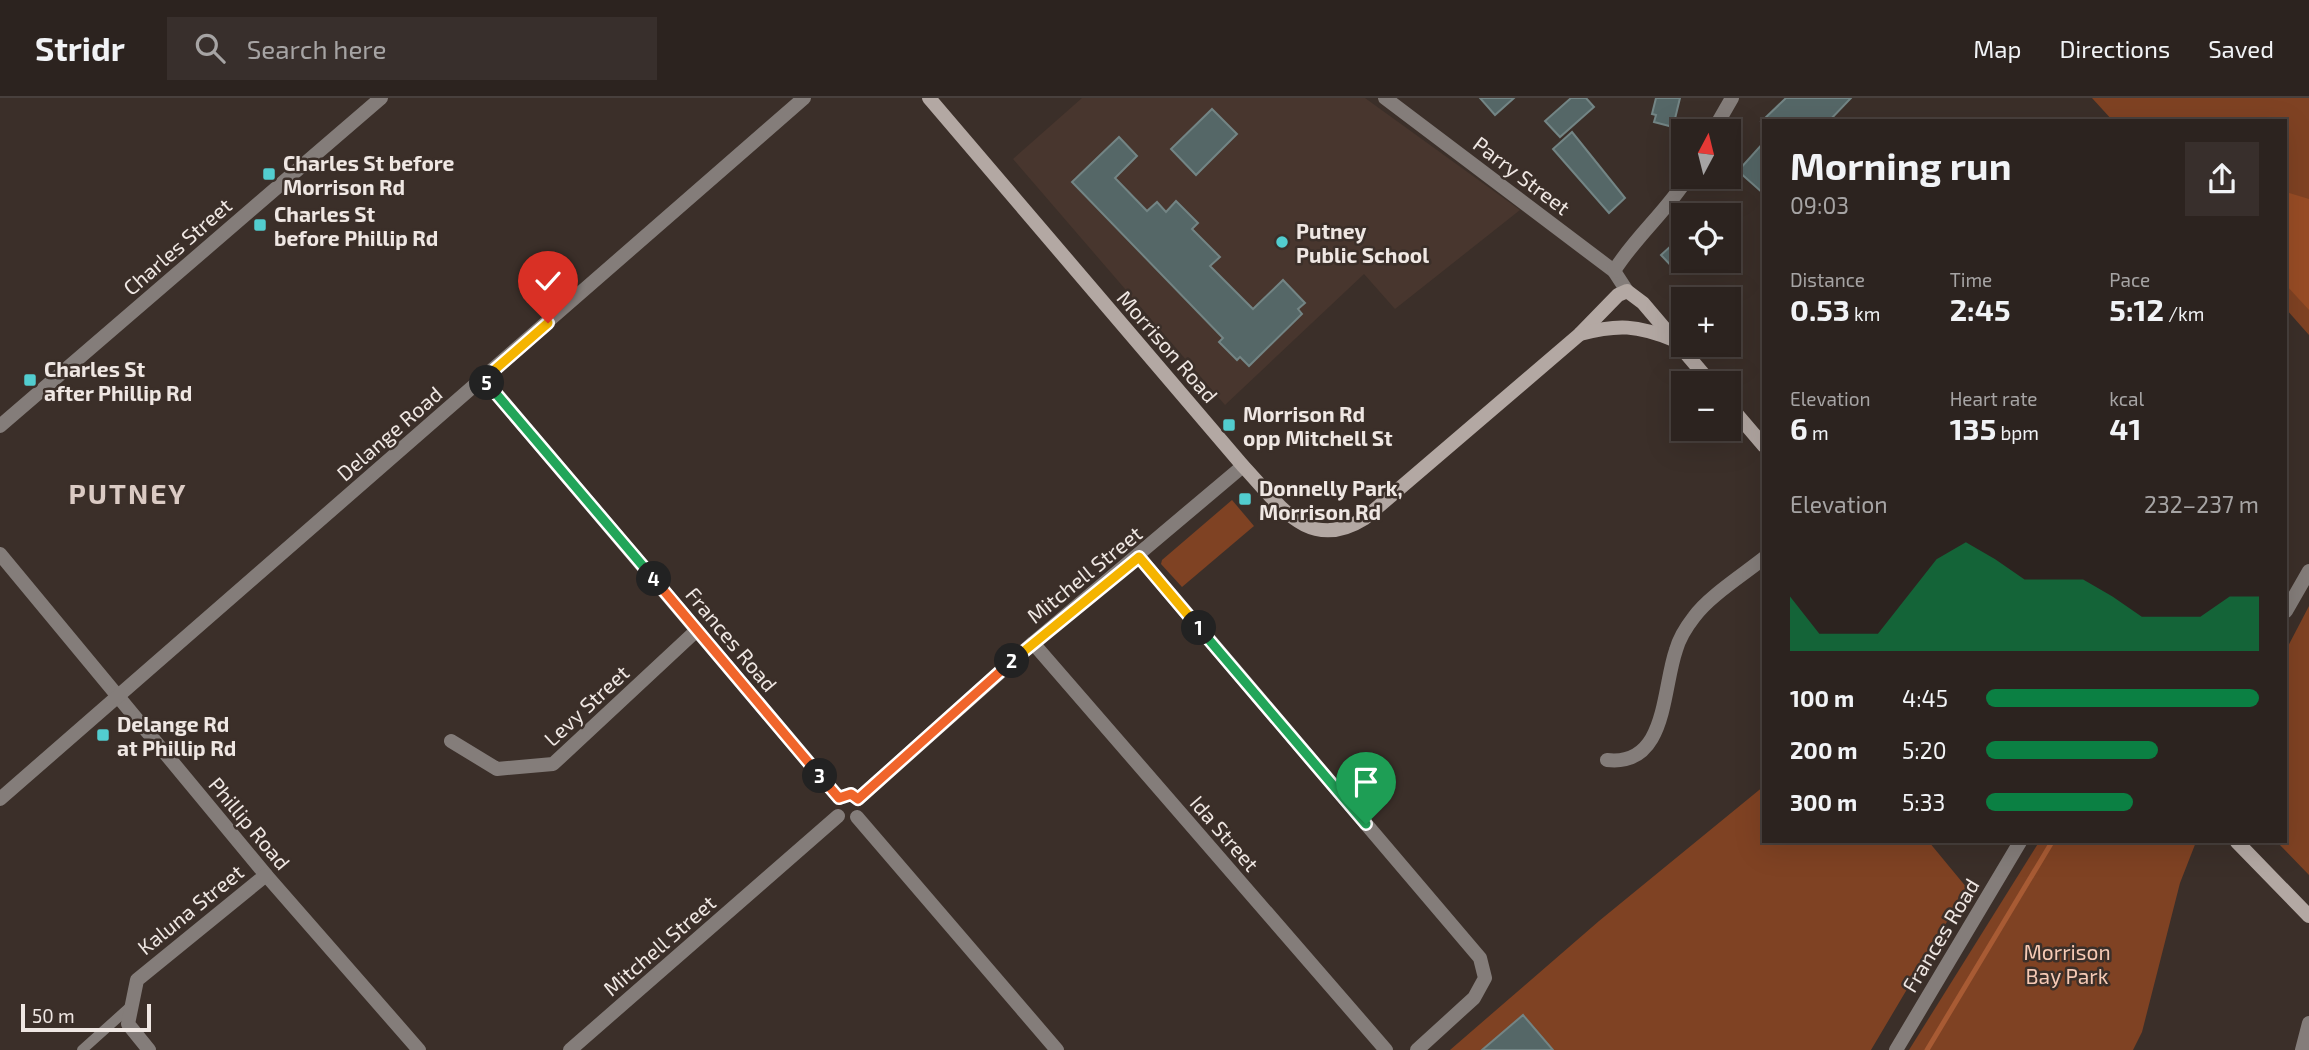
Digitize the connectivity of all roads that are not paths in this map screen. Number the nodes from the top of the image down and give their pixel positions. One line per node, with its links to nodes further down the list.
1 (381, 98): 17 (street, Charles Street)
2 (804, 98): 15 (street, Delange Road)
3 (929, 98): 19 (street, Morrison Road)
4 (1385, 98): 8 (street, Parry Street)
5 (1732, 98): 6 (street)
6 (1720, 119)
7 (1680, 189): 8 (street)
8 (1614, 271): 9 (street, Parry Street)
9 (1627, 291): 10 (street, Morrison Road); 11 (street)
10 (1580, 334): 12 (street); 19 (street, Morrison Road)
11 (1671, 335)
12 (1671, 339)
13 (1689, 357): 14 (street)
14 (1701, 371)
15 (484, 379): 25 (street, Frances Road); 27 (street, Delange Road)
16 (1741, 419): 18 (street)
17 (0, 426)
18 (1762, 444)
19 (1243, 466): 21 (street, Mitchell Street)
20 (0, 554): 27 (street, Phillip Road)
21 (1139, 557): 26 (street, Mitchell Street); 47 (street)
22 (1762, 560): 29 (street)
23 (2309, 571): 24 (street)
24 (2287, 609)
25 (697, 630): 28 (street, Levy Street); 30 (street, Frances Road)
26 (1033, 643): 32 (street, Mitchell Street); 46 (street, Ida Street)
27 (118, 695): 31 (street, Delange Road); 37 (street, Phillip Road)
28 (451, 741)
29 (1607, 760)
30 (839, 798): 32 (street); 33 (street)
31 (0, 799)
32 (858, 799): 34 (street)
33 (838, 816): 34 (street); 44 (street, Mitchell Street)
34 (857, 817): 45 (street)
35 (2020, 843): 48 (street, Frances Road)
36 (2238, 843): 38 (street)
37 (266, 875): 39 (street, Kaluna Street); 43 (street, Phillip Road)
38 (2309, 916)
39 (132, 1006): 41 (lane); 42 (street)
40 (2309, 1023): 49 (street)
41 (82, 1050)
42 (149, 1050)
43 (419, 1050)
44 (570, 1050)
45 (1057, 1050)
46 (1386, 1050)
47 (1417, 1050)
48 (1895, 1050)
49 (2302, 1050)

